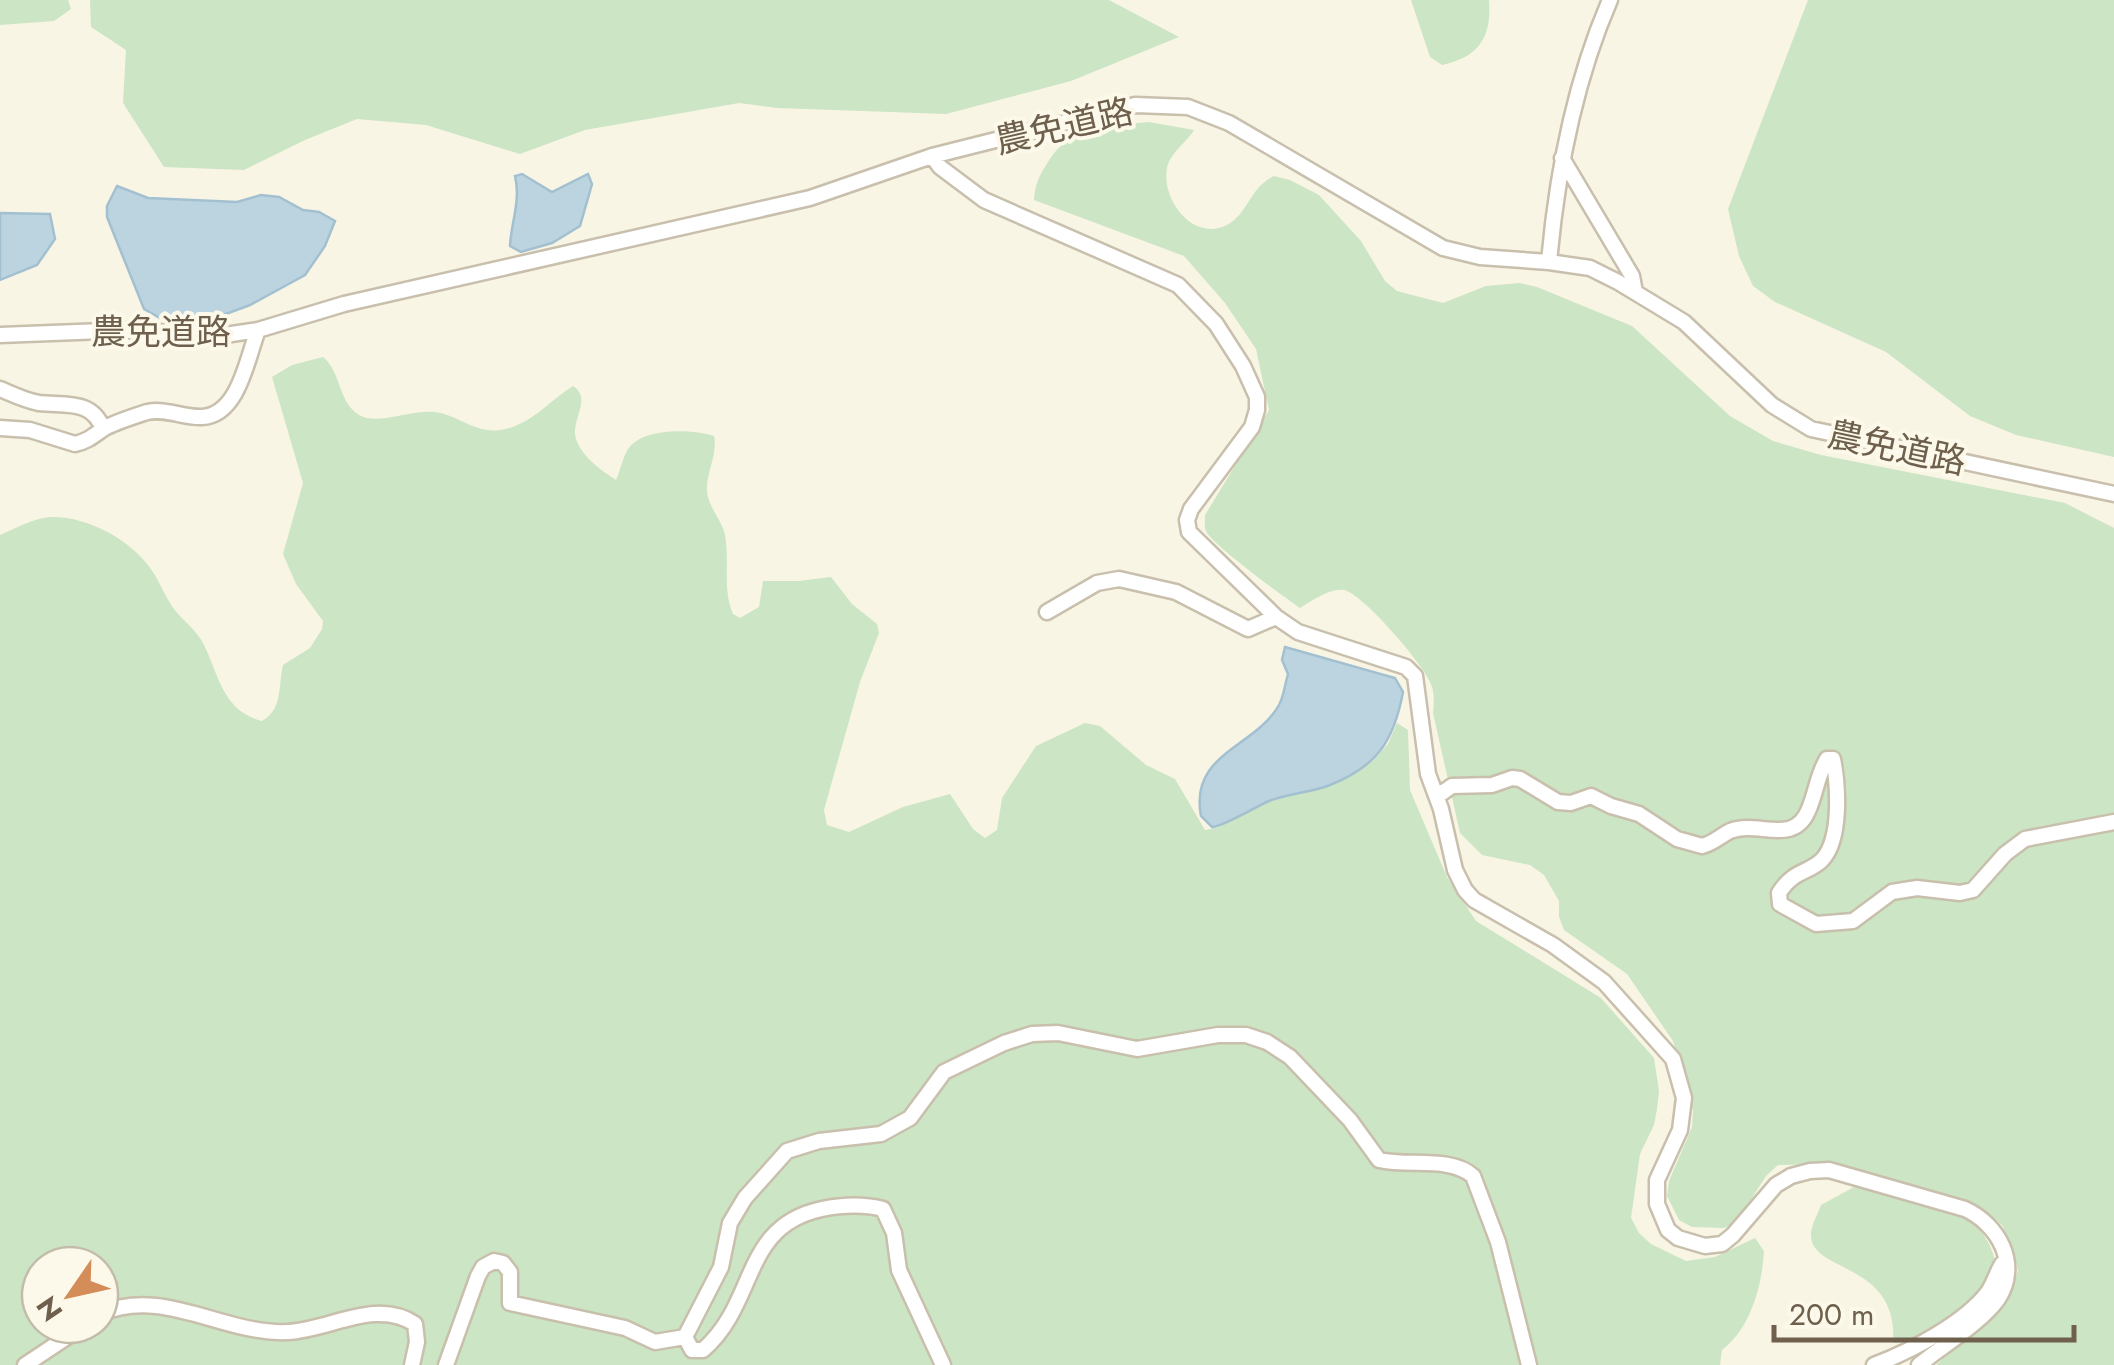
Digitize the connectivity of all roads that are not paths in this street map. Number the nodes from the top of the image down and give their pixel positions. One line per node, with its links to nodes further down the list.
1 (1610, 0): 3 (street)
2 (932, 156): 4 (street, 農免道路); 6 (street, 農免道路); 13 (street)
3 (1562, 156): 4 (street); 5 (street)
4 (1549, 262): 5 (street, 農免道路)
5 (1635, 292): 11 (street, 農免道路)
6 (258, 330): 7 (street, 農免道路); 10 (street)
7 (0, 335)
8 (0, 388): 10 (street)
9 (0, 428): 10 (street)
10 (103, 429)
11 (2114, 494)
12 (1046, 612): 13 (street)
13 (1276, 617): 14 (street)
14 (1436, 792): 15 (street); 16 (street)
15 (2114, 822)
16 (2006, 1262): 25 (street); 26 (street)
17 (120, 1307): 21 (street)
18 (685, 1337): 22 (street); 23 (street); 24 (street)
19 (54, 1345): 20 (street)
20 (24, 1365)
21 (412, 1365)
22 (446, 1365)
23 (943, 1365)
24 (1529, 1365)
25 (1874, 1365)
26 (1918, 1365)

